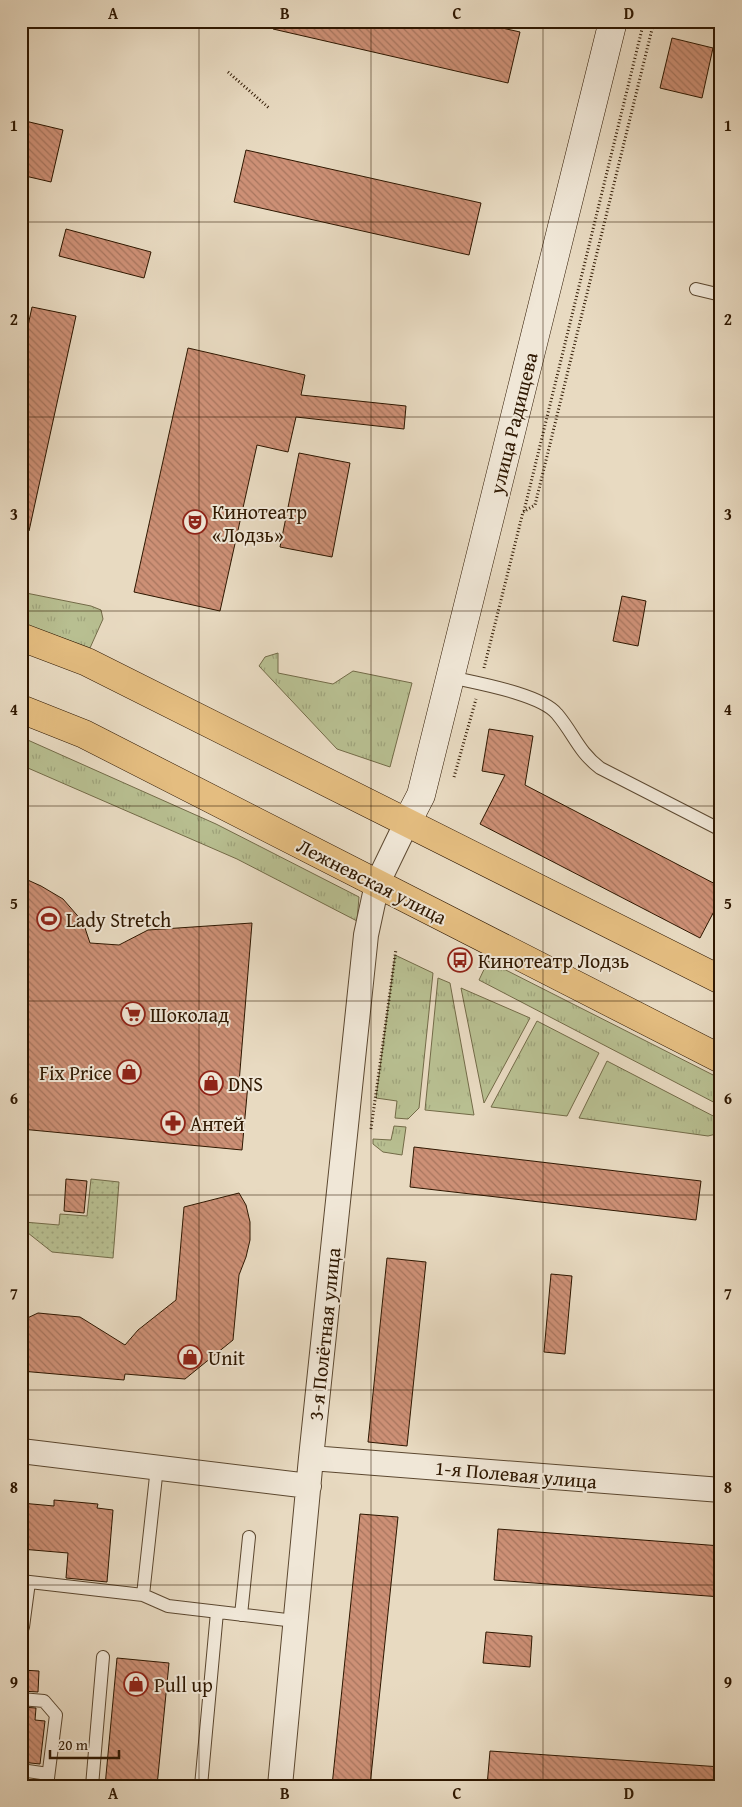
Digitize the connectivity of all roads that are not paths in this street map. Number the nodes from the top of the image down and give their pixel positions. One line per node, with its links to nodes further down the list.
1 (613, 21): 5 (street, улица Радищева)
2 (696, 289): 3 (lane)
3 (721, 294)
4 (21, 637): 7 (highway)
5 (450, 677): 7 (street, улица Радищева); 8 (lane)
6 (21, 710): 9 (highway, Лежневская улица)
7 (407, 822): 9 (street, 3-я Полётная улица); 10 (highway)
8 (721, 830)
9 (377, 884): 11 (highway, Лежневская улица); 13 (street, 3-я Полётная улица)
10 (721, 980)
11 (721, 1059)
12 (21, 1451): 14 (street)
13 (311, 1458): 15 (street, 3-я Полётная улица); 16 (street, 1-я Полевая улица)
14 (157, 1468): 15 (street); 19 (lane)
15 (309, 1486): 22 (street, 3-я Полётная улица)
16 (721, 1490)
17 (249, 1538): 21 (lane)
18 (25, 1581): 19 (lane); 23 (lane)
19 (143, 1595): 20 (lane)
20 (217, 1612): 21 (lane); 29 (lane)
21 (241, 1614): 22 (lane)
22 (295, 1621): 30 (street, 3-я Полётная улица)
23 (23, 1627)
24 (103, 1657): 28 (lane)
25 (21, 1699): 27 (lane)
26 (21, 1770): 27 (lane)
27 (48, 1780)
28 (92, 1786)
29 (201, 1786)
30 (280, 1786)

